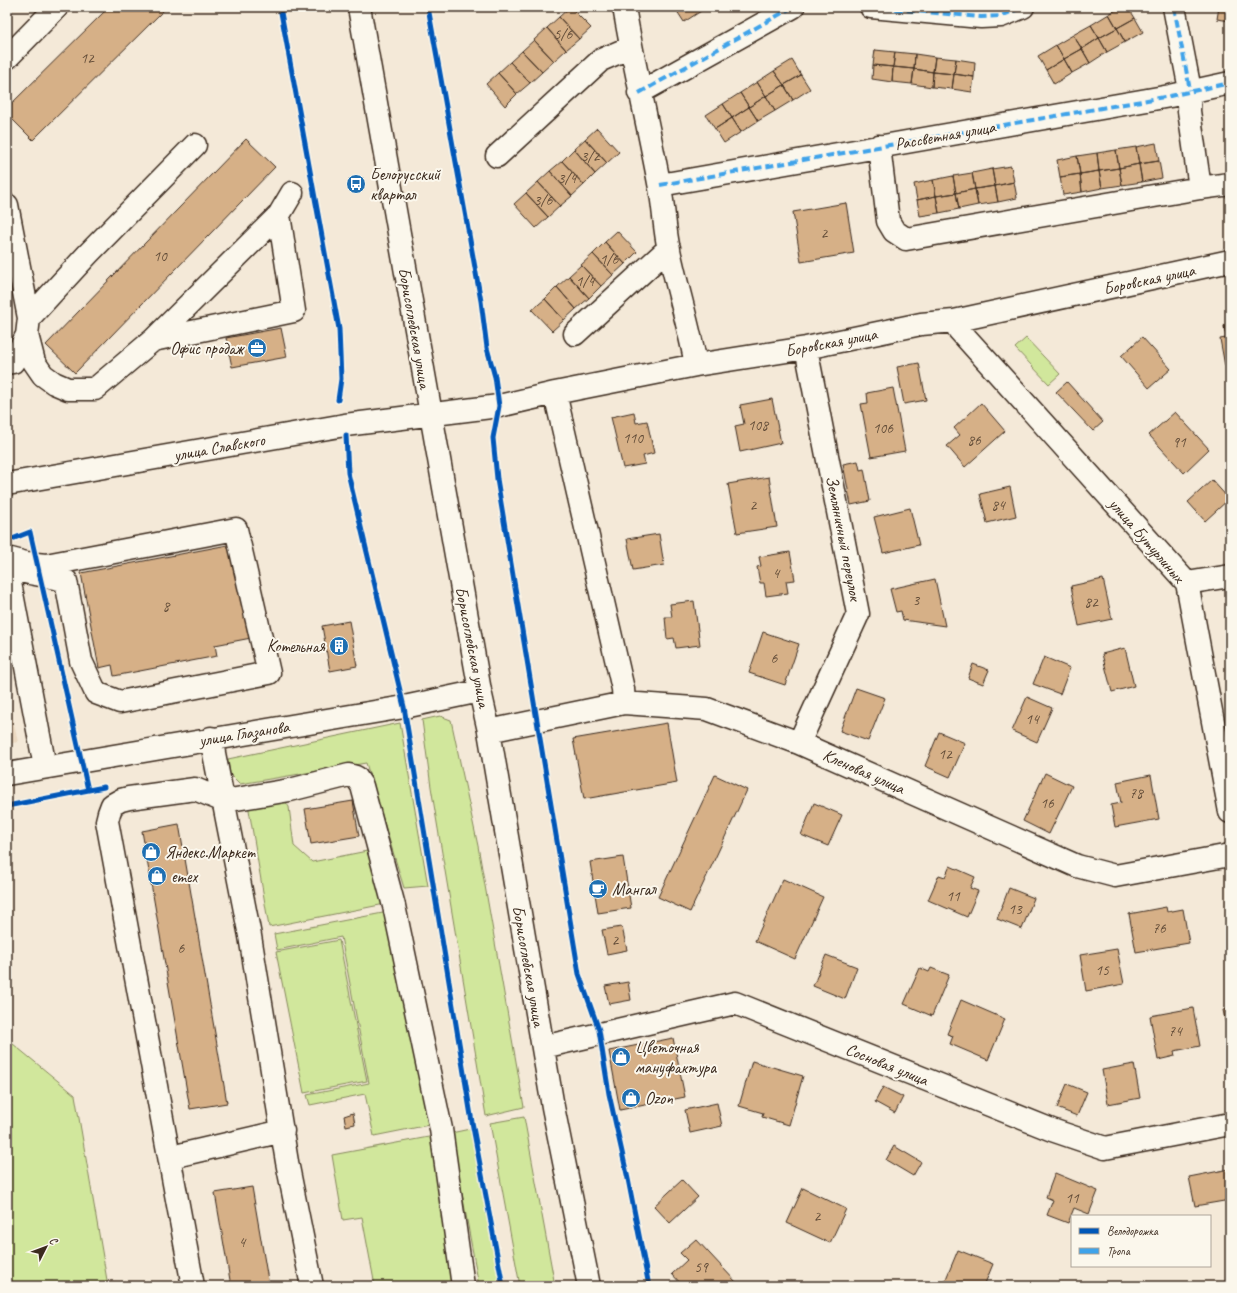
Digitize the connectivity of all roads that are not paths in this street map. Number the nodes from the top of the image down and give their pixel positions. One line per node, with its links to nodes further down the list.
1 (57, 7): 9 (street)
2 (359, 7): 32 (street, Борисоглебская улица)
3 (624, 7): 8 (street)
4 (794, 7): 12 (street)
5 (871, 7): 6 (street)
6 (1023, 7)
7 (1174, 7): 11 (street)
8 (631, 47): 12 (street); 15 (street)
9 (7, 58)
10 (1230, 83): 11 (street, Рассветная улица)
11 (1190, 90): 14 (street, Рассветная улица); 18 (street)
12 (639, 93): 17 (street)
13 (195, 145): 25 (street)
14 (879, 146): 17 (street, Рассветная улица); 18 (street)
15 (498, 156)
16 (1230, 184): 18 (street)
17 (660, 185): 22 (street)
18 (1200, 188)
19 (292, 193): 21 (street)
20 (7, 205): 25 (street)
21 (278, 215): 27 (street); 27 (street)
22 (668, 248): 26 (street); 30 (street)
23 (1230, 261): 24 (street, Боровская улица)
24 (954, 321): 28 (street, Боровская улица); 37 (street, улица Бутурлиных)
25 (28, 327): 27 (street); 29 (street)
26 (575, 334)
27 (153, 340)
28 (806, 348): 30 (street, Боровская улица); 42 (street, Земляничный переулок)
29 (7, 363)
30 (696, 365): 31 (street, Боровская улица)
31 (555, 393): 32 (street, Боровская улица); 39 (street)
32 (431, 413): 33 (street, улица Славского); 38 (street, Борисоглебская улица)
33 (7, 484)
34 (7, 558): 36 (street)
35 (1230, 576): 37 (street)
36 (8, 577): 43 (street)
37 (1186, 583): 46 (street, улица Бутурлиных)
38 (480, 691): 40 (street, Борисоглебская улица); 41 (street, улица Глазанова)
39 (624, 703): 40 (street, Кленовая улица); 42 (street, Кленовая улица)
40 (489, 731): 48 (street, Борисоглебская улица)
41 (211, 738): 43 (street, улица Глазанова); 45 (street)
42 (799, 742): 47 (street, Кленовая улица)
43 (45, 767): 44 (street, улица Глазанова)
44 (7, 774)
45 (224, 801): 50 (street); 51 (street); 54 (street)
46 (1230, 812)
47 (1230, 855)
48 (542, 1047): 49 (street, Сосновая улица); 55 (street, Борисоглебская улица)
49 (1230, 1124)
50 (283, 1131): 51 (street); 53 (street)
51 (170, 1157): 52 (street)
52 (193, 1286)
53 (312, 1286)
54 (463, 1286)
55 (589, 1286)

